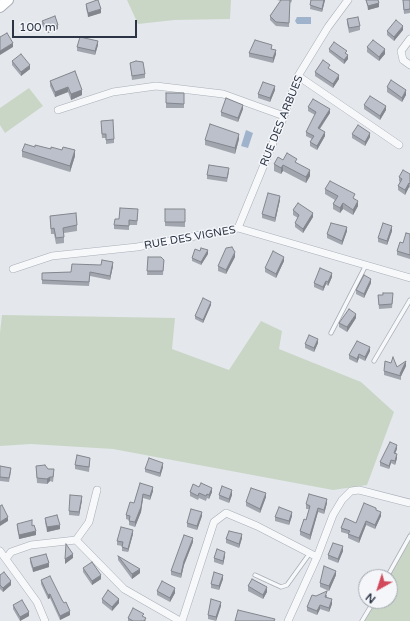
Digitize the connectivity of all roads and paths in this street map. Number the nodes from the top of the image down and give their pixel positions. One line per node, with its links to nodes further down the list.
1 (8, 0): 3 (main road)
2 (348, 0): 6 (street, RUE DES ARBUES)
3 (0, 7)
4 (410, 39): 5 (street)
5 (410, 66)
6 (298, 76): 8 (street, RUE DES ARBUES); 9 (street)
7 (58, 110): 8 (street)
8 (284, 116): 10 (street, RUE DES ARBUES)
9 (399, 145)
10 (238, 228): 11 (street, RUE DES VIGNES); 12 (street, RUE DES VIGNES)
11 (366, 265): 13 (street, RUE DES VIGNES); 15 (lane)
12 (13, 269)
13 (410, 278)
14 (410, 300): 16 (lane)
15 (331, 333)
16 (374, 361)
17 (97, 490): 20 (street)
18 (410, 503): 23 (street)
19 (410, 536): 25 (lane)
20 (76, 540): 24 (street); 29 (street)
21 (0, 551): 24 (street)
22 (310, 553): 23 (street); 26 (lane); 29 (street)
23 (317, 557): 30 (street)
24 (6, 559): 28 (street)
25 (391, 569)
26 (255, 575)
27 (369, 609): 31 (lane)
28 (45, 621)
29 (181, 621)
30 (288, 621)
31 (362, 621)

